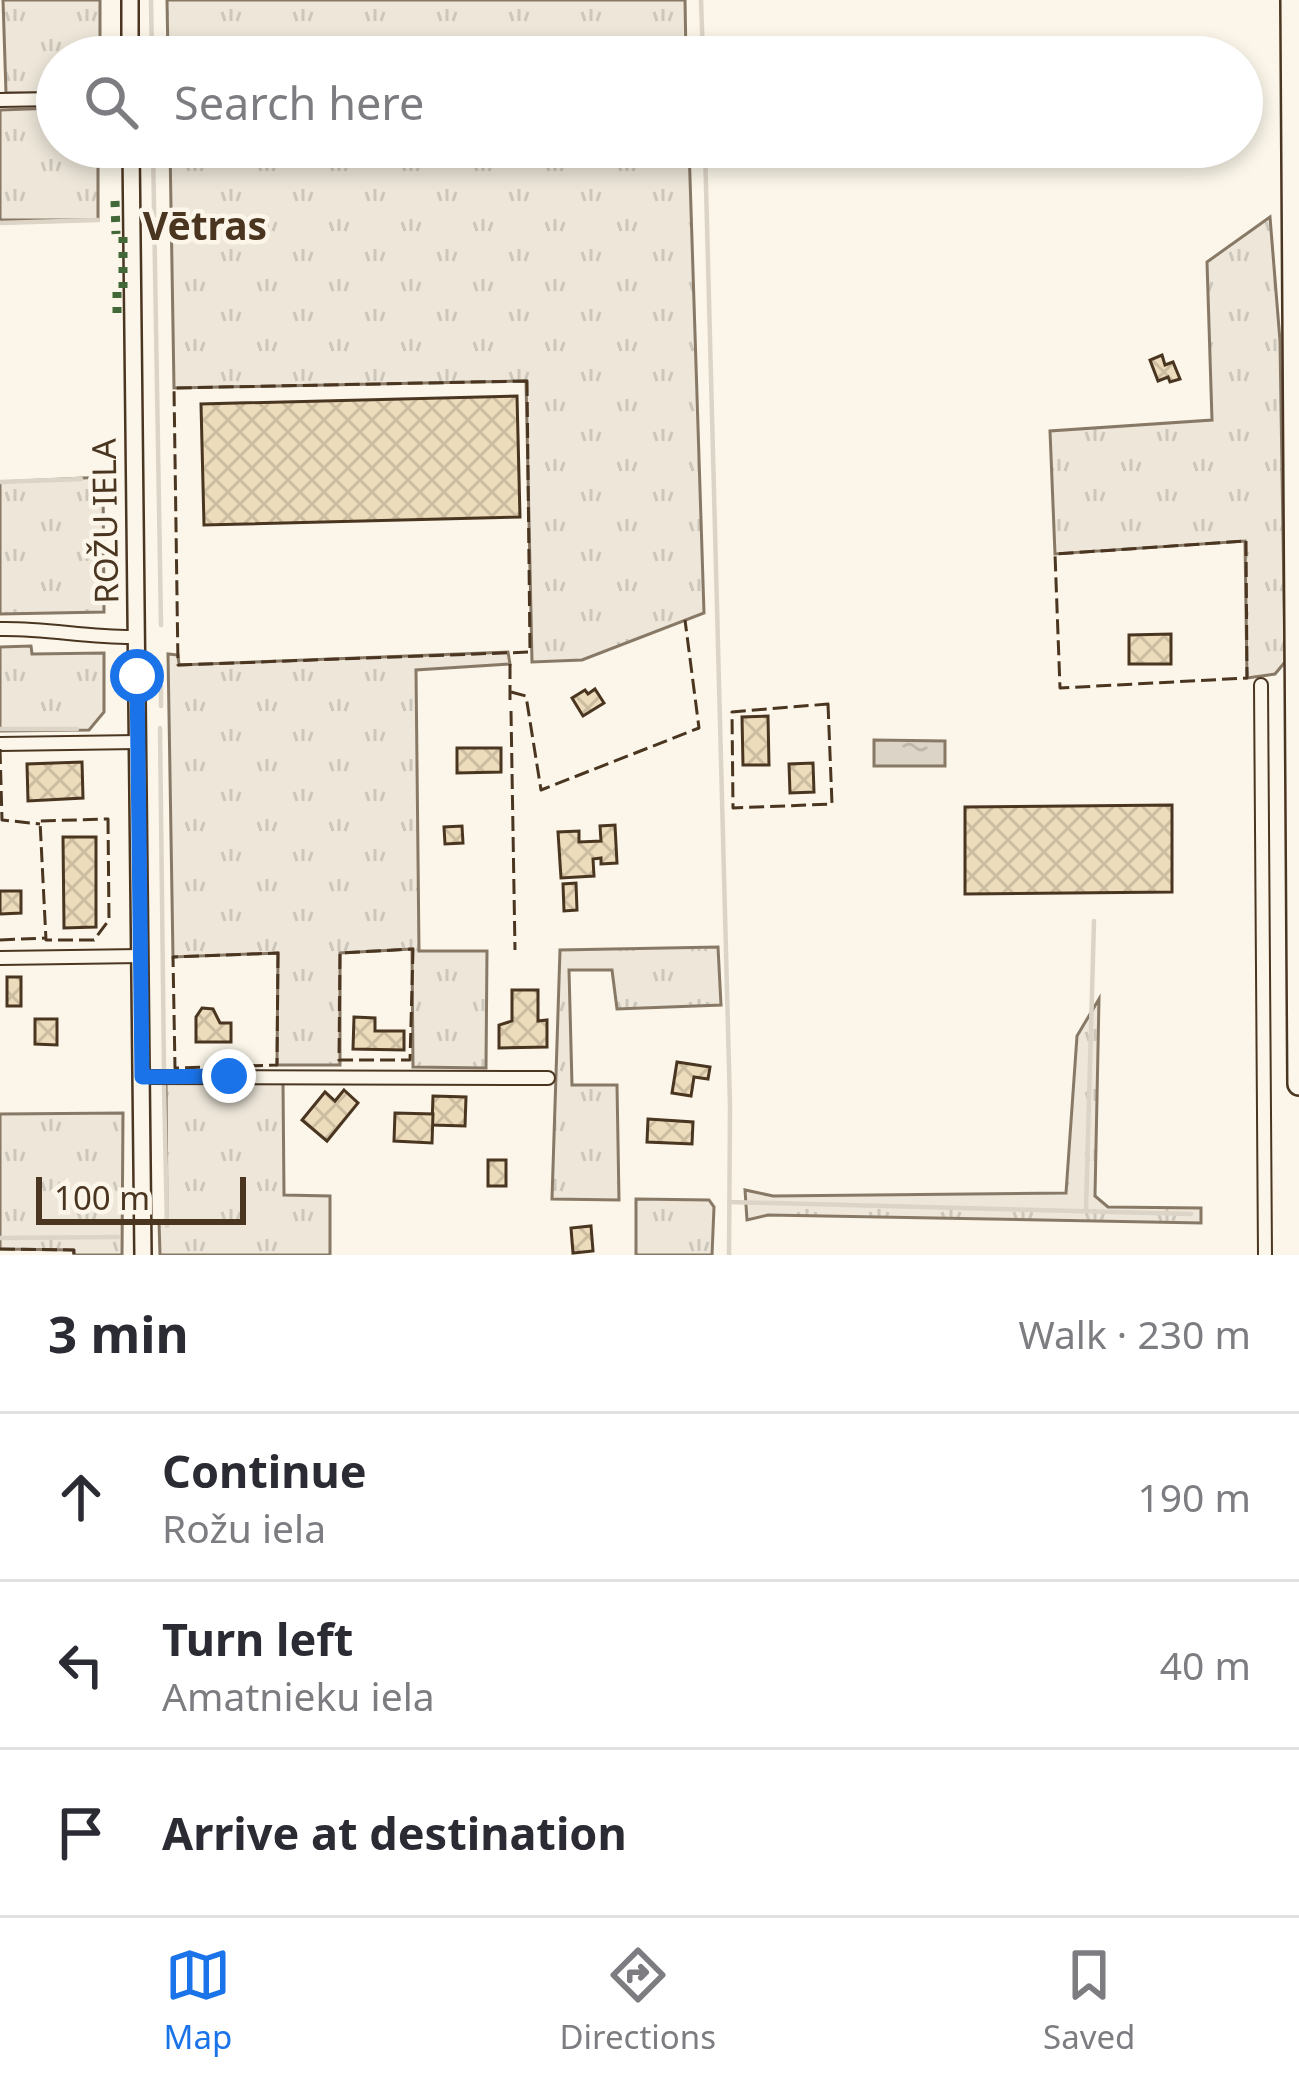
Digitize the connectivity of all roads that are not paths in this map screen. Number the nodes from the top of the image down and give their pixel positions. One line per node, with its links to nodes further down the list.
1 (130, 0): 3 (street)
2 (1292, 0): 7 (main road)
3 (130, 36)
4 (36, 99): 5 (street)
5 (0, 100)
6 (131, 168): 9 (street, ROŽU IELA)
7 (1297, 503): 17 (main road)
8 (0, 629): 9 (street)
9 (136, 637): 11 (street, ROŽU IELA)
10 (1261, 685): 19 (street)
11 (138, 742): 12 (street); 13 (street, ROŽU IELA)
12 (0, 744)
13 (141, 956): 14 (street); 15 (street, ROŽU IELA)
14 (0, 958)
15 (142, 1077): 16 (street); 18 (street, ROŽU IELA)
16 (548, 1078)
17 (1299, 1084)
18 (143, 1255)
19 (1265, 1255)

